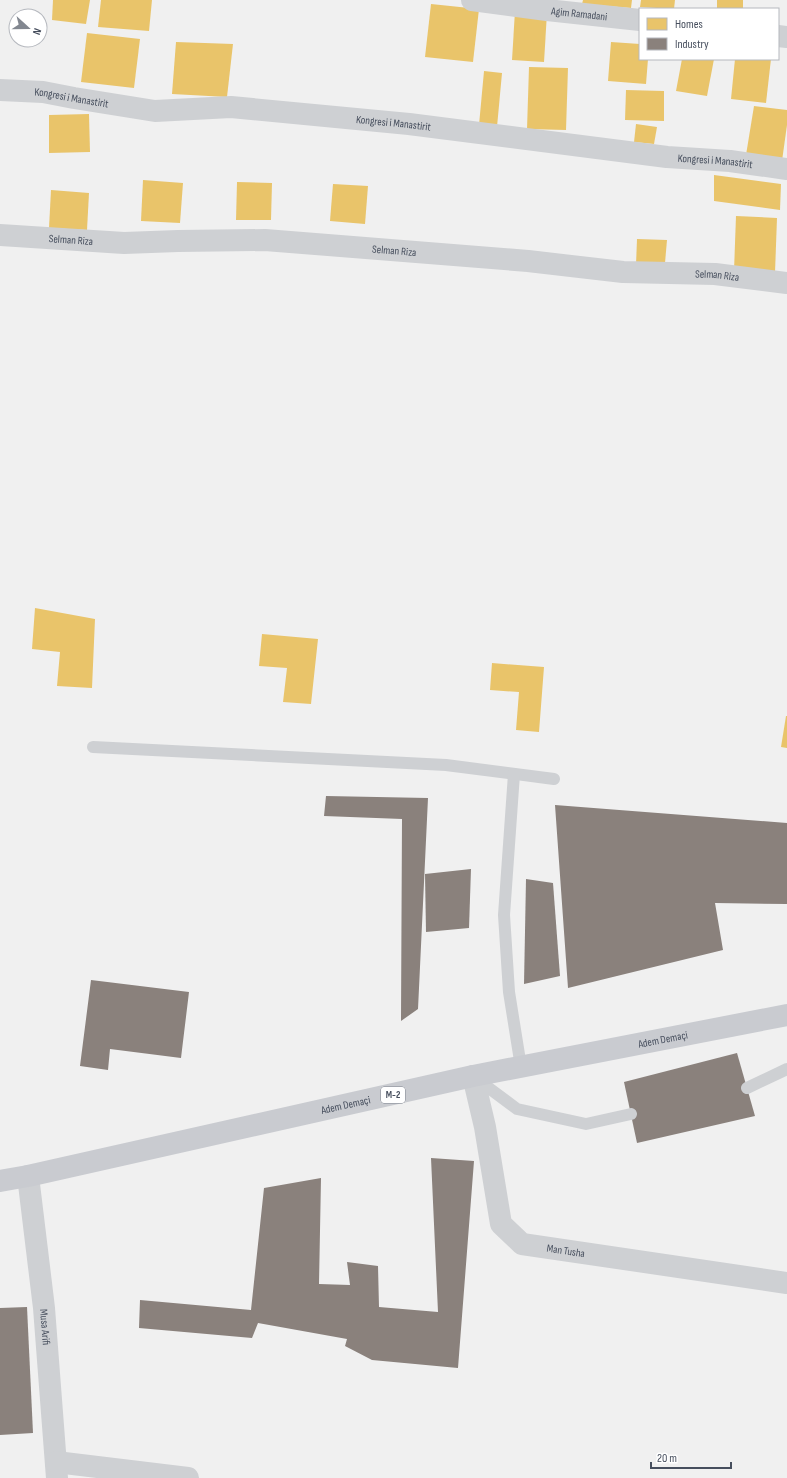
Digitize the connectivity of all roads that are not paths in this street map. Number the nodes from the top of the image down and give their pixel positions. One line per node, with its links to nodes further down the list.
1 (472, 0): 2 (street, Agim Ramadani)
2 (639, 20)
3 (0, 90): 4 (street, Kongresi i Manastirit)
4 (787, 169)
5 (0, 235): 6 (street, Selman Riza)
6 (787, 283)
7 (93, 747): 8 (lane)
8 (514, 774): 9 (lane); 11 (lane)
9 (554, 779)
10 (787, 1015): 11 (main road, Adem Demaçi / M-2)
11 (521, 1067): 13 (main road, Adem Demaçi / M-2)
12 (787, 1068): 14 (lane)
13 (473, 1076): 15 (lane); 16 (main road, Adem Demaçi / M-2); 18 (street, Man Tusha)
14 (747, 1088)
15 (631, 1114)
16 (28, 1176): 17 (main road, Adem Demaçi / M-2); 19 (street, Musa Arifi)
17 (0, 1181)
18 (787, 1283)
19 (56, 1470): 20 (street)
20 (188, 1478)

